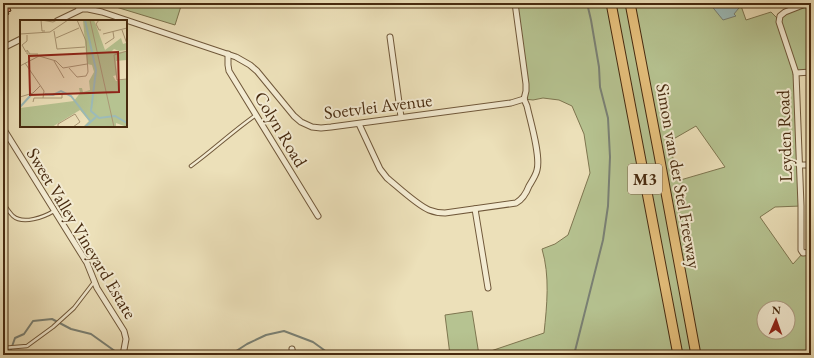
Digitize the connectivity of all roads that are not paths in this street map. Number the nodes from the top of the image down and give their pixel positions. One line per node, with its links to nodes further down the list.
1 (76, 3): 8 (lane)
2 (85, 3): 7 (lane)
3 (516, 3): 18 (street)
4 (612, 3): 37 (highway, Simon van der Stel Freeway / M3)
5 (630, 3): 38 (highway, Simon van der Stel Freeway / M3)
6 (808, 3): 17 (street, Leyden Road)
7 (88, 9): 8 (street, Soetvlei Avenue); 10 (street, Soetvlei Avenue)
8 (78, 10): 9 (street, Soetvlei Avenue)
9 (64, 20)
10 (120, 20)
11 (127, 22): 15 (street, Soetvlei Avenue)
12 (390, 37): 20 (street)
13 (20, 40): 14 (street)
14 (3, 48)
15 (228, 54): 19 (street, Colyn Road); 21 (street, Soetvlei Avenue)
16 (811, 72): 17 (street)
17 (796, 73): 23 (street, Leyden Road)
18 (524, 98): 20 (street, Soetvlei Avenue); 27 (street)
19 (256, 115): 25 (lane); 29 (street, Colyn Road)
20 (401, 118): 21 (street, Soetvlei Avenue)
21 (359, 124): 27 (street)
22 (3, 128): 28 (street, Sweet Valley Vineyard Estate)
23 (799, 165): 24 (street); 30 (street, Leyden Road)
24 (811, 165)
25 (191, 166)
26 (3, 203): 28 (lane)
27 (475, 209): 32 (street)
28 (54, 211): 31 (street, Sweet Valley Vineyard Estate)
29 (318, 216)
30 (811, 252)
31 (94, 282): 33 (lane); 35 (street, Sweet Valley Vineyard Estate)
32 (488, 288)
33 (3, 348)
34 (292, 349): 36 (street)
35 (123, 355)
36 (293, 355)
37 (678, 355)
38 (696, 355)

